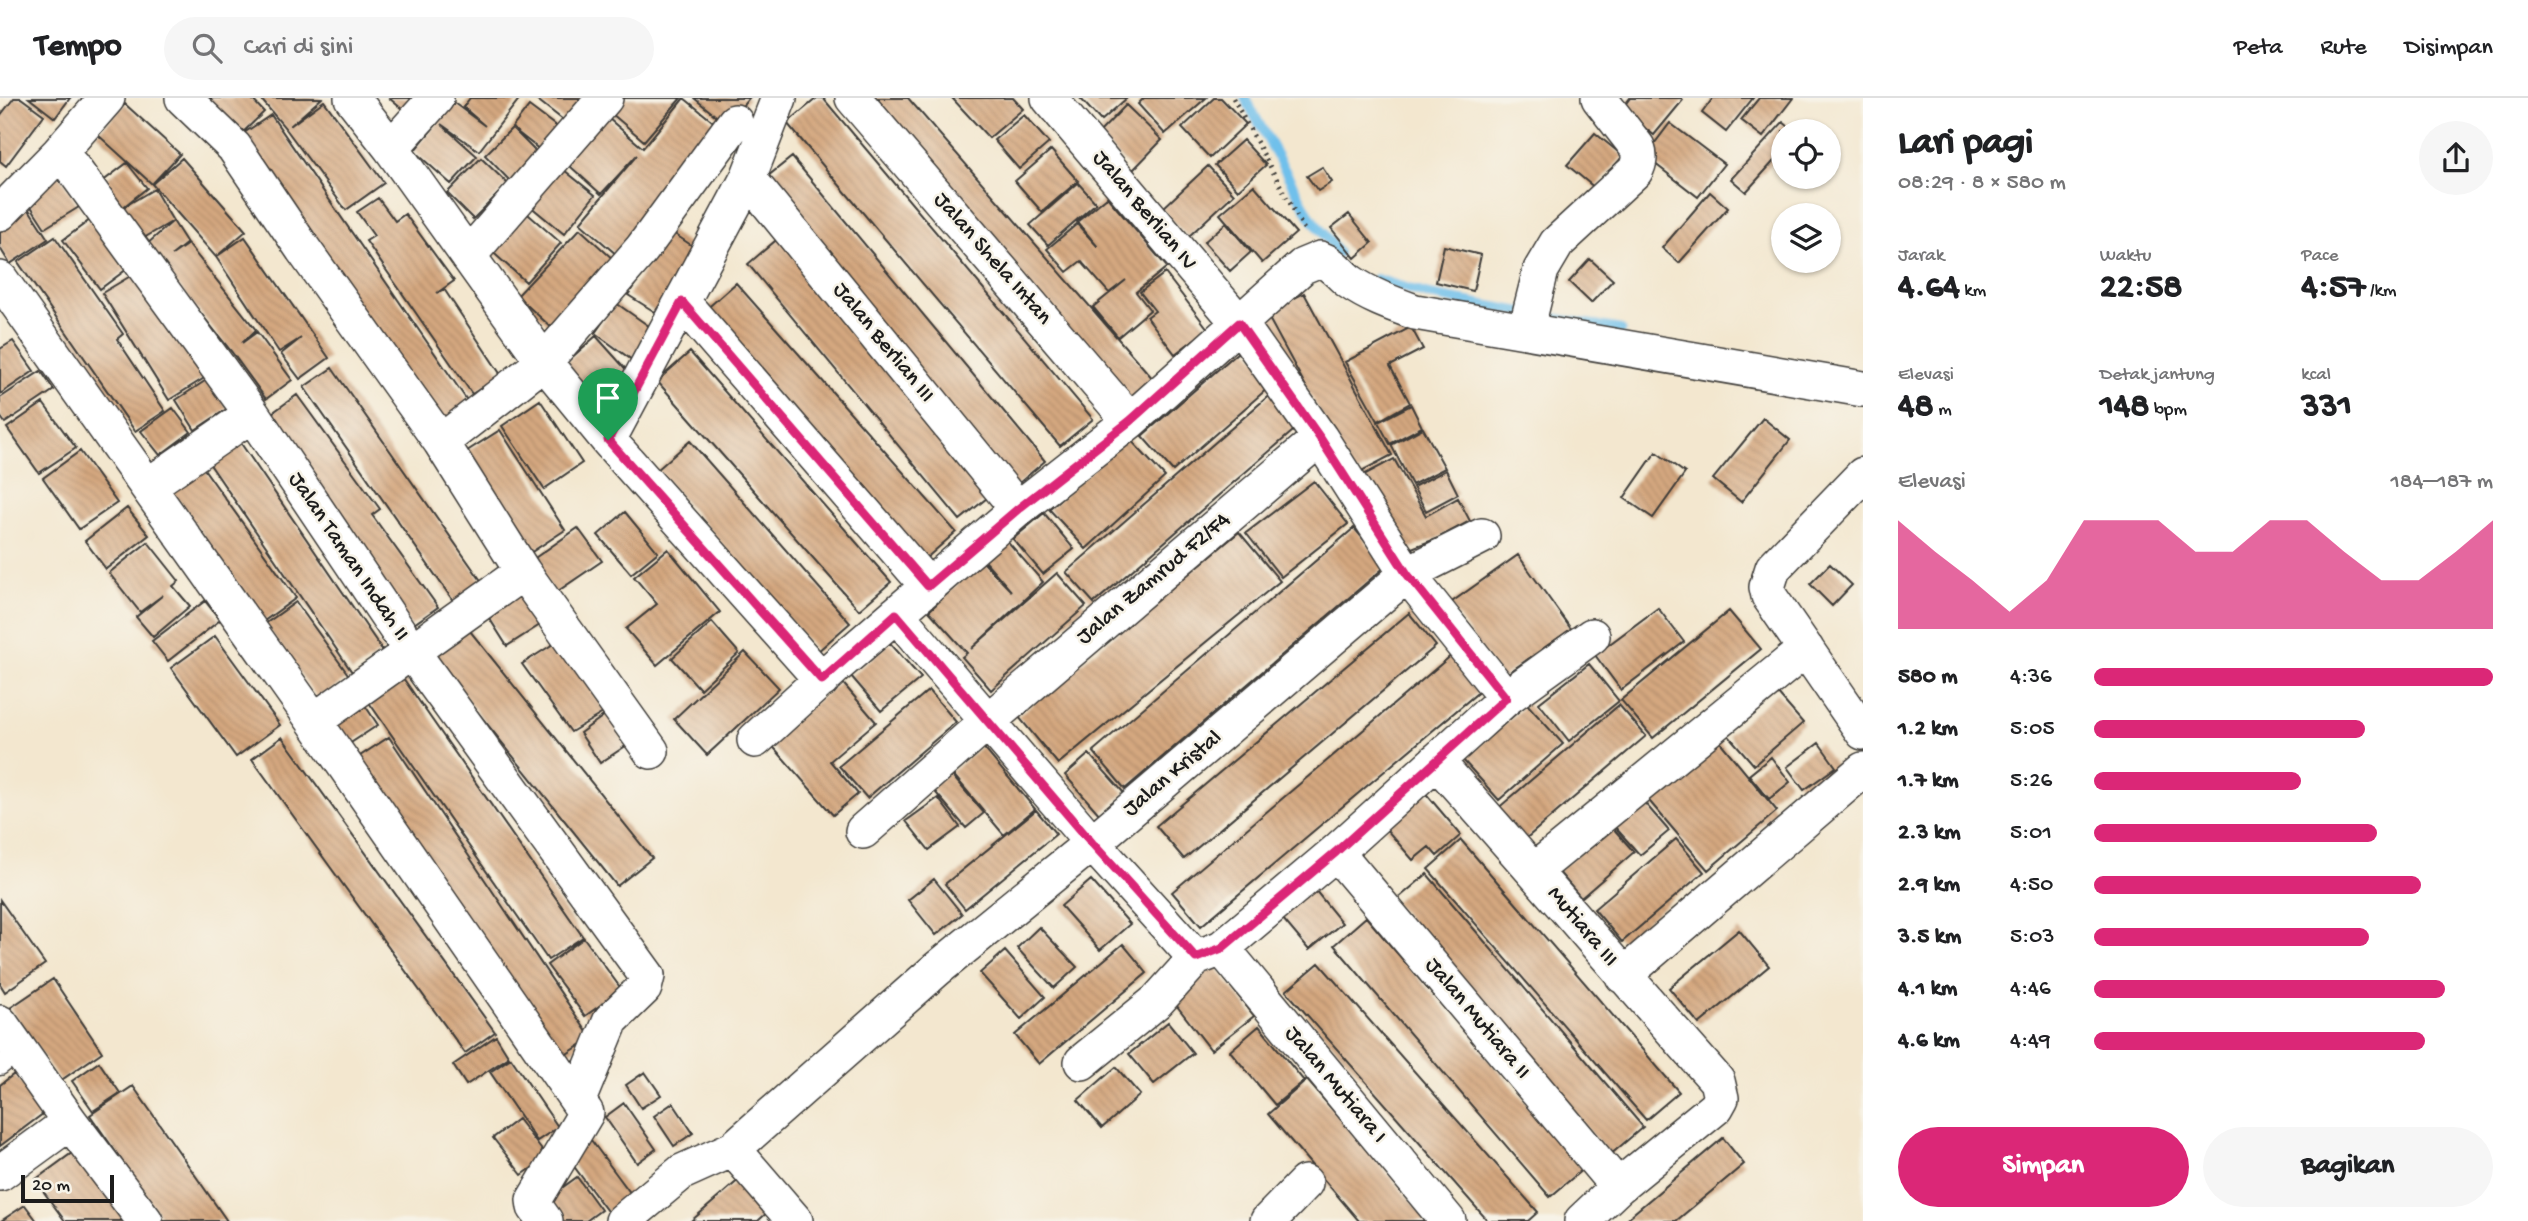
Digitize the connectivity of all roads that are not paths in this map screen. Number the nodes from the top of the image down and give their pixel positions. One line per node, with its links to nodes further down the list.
1 (107, 98): 12 (street)
2 (183, 98): 26 (street)
3 (352, 98): 11 (street)
4 (436, 98): 11 (street)
5 (605, 98): 15 (street)
6 (779, 98): 13 (street)
7 (853, 98): 23 (street, Jalan Shela Intan)
8 (1049, 98): 19 (street, Jalan Berlian IV)
9 (1599, 98): 18 (street)
10 (735, 122): 20 (street)
11 (391, 148): 15 (street)
12 (59, 153): 14 (street); 22 (street, Jalan Taman Indah II)
13 (748, 178): 17 (street); 29 (street, Jalan Berlian III)
14 (0, 213)
15 (468, 256): 20 (street)
16 (0, 279): 28 (street)
17 (682, 302): 25 (street); 33 (street)
18 (1529, 320): 19 (street); 21 (street)
19 (1239, 323): 23 (street); 24 (street, Jalan Berlian IV)
20 (544, 362): 25 (street); 26 (street)
21 (1863, 389)
22 (252, 414): 28 (street); 37 (street, Jalan Taman Indah II)
23 (1130, 421): 29 (street)
24 (1320, 438): 32 (street, Jalan Berlian IV); 41 (street, Jalan Zamrud F2/F4)
25 (608, 440): 38 (street)
26 (441, 442): 31 (street)
27 (1863, 475): 36 (street)
28 (148, 485): 40 (street)
29 (1018, 509): 33 (street)
30 (1482, 536): 32 (street, Jalan Kristal)
31 (523, 572): 37 (street); 44 (street)
32 (1407, 574): 39 (street, Jalan Berlian IV); 48 (street, Jalan Kristal)
33 (928, 586): 34 (street)
34 (896, 614): 38 (street); 41 (street, Jalan Mutiara I)
35 (1592, 636): 39 (street)
36 (1806, 649): 42 (street); 50 (street)
37 (412, 652): 40 (street); 55 (street, Jalan Taman Indah II)
38 (822, 680): 43 (street)
39 (1506, 698): 45 (street)
40 (314, 721): 55 (street)
41 (988, 721): 47 (street, Jalan Zamrud F2/F4); 48 (street, Jalan Mutiara I)
42 (1863, 733)
43 (755, 740)
44 (651, 751)
45 (1436, 761): 49 (street); 50 (street, Mutiara III)
46 (1863, 769): 52 (street)
47 (863, 831)
48 (1092, 843): 51 (street, Jalan Mutiara I); 57 (street, Jalan Kristal)
49 (1336, 852): 51 (street); 60 (street, Jalan Mutiara II)
50 (1535, 870): 52 (street, Mutiara III)
51 (1209, 953): 54 (street); 66 (street, Jalan Mutiara I)
52 (1623, 975): 60 (street, Mutiara III)
53 (0, 1023): 56 (street)
54 (1082, 1062)
55 (578, 1100): 62 (street)
56 (70, 1122): 58 (street); 61 (street)
57 (733, 1149): 63 (street, Jalan Kristal); 64 (street)
58 (0, 1173)
59 (1305, 1183): 65 (street)
60 (1618, 1187): 67 (street)
61 (145, 1221)
62 (545, 1221)
63 (624, 1221)
64 (795, 1221)
65 (1268, 1221)
66 (1448, 1221)
67 (1582, 1221)

